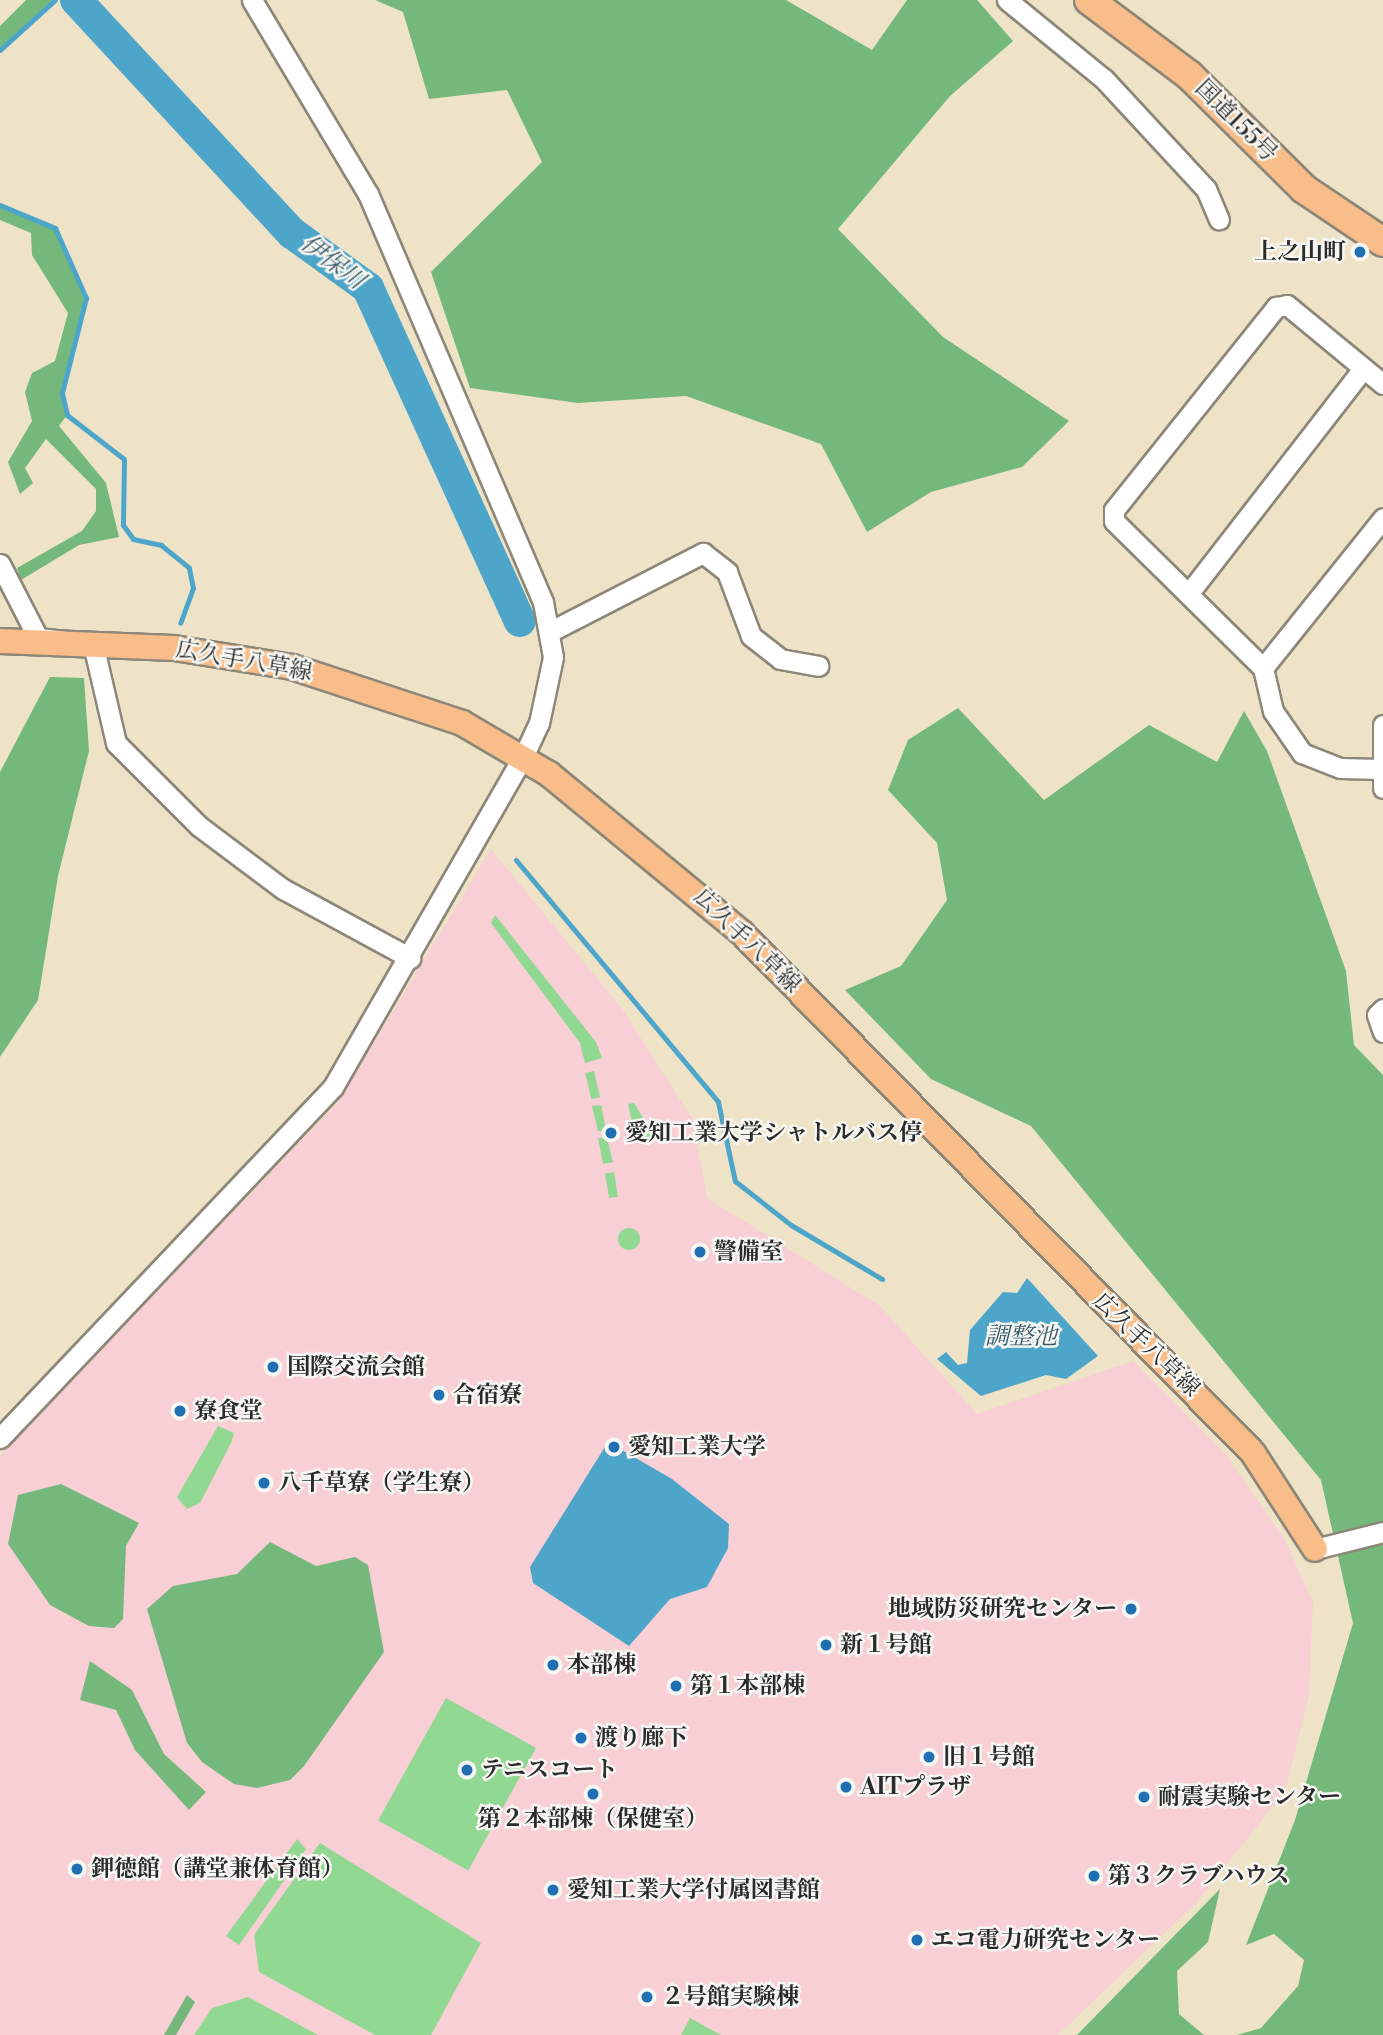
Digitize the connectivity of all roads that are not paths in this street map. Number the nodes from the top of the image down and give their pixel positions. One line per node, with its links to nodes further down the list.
1 (252, 0): 11 (street)
2 (1007, 0): 4 (street)
3 (1089, 0): 5 (highway, 国道155号)
4 (1219, 219)
5 (1383, 242)
6 (1363, 369): 7 (street); 10 (street); 10 (street)
7 (1383, 384)
8 (1383, 518): 15 (street)
9 (0, 564): 13 (street)
10 (1189, 593): 15 (street)
11 (553, 630): 14 (street); 17 (street)
12 (0, 641): 13 (main road, 広久手八草線)
13 (93, 643): 17 (main road, 広久手八草線); 19 (street)
14 (818, 666)
15 (1263, 668): 18 (street)
16 (1383, 725): 18 (street)
17 (523, 757): 19 (street); 24 (main road, 広久手八草線)
18 (1381, 778)
19 (410, 958): 22 (street)
20 (1383, 1009): 21 (street)
21 (1383, 1032)
22 (0, 1438)
23 (1383, 1531): 24 (street)
24 (1315, 1549)

